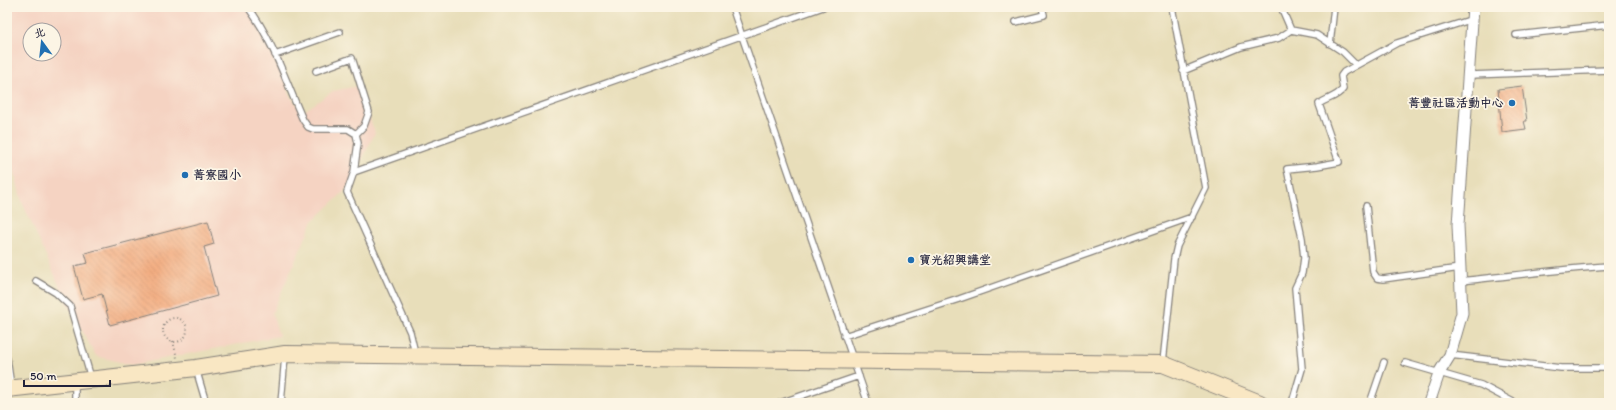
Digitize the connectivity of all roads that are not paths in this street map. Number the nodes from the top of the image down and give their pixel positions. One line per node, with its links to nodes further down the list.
1 (248, 7): 17 (lane)
2 (732, 7): 15 (lane)
3 (823, 7): 15 (lane)
4 (1042, 7): 10 (lane)
5 (1172, 7): 21 (lane)
6 (1281, 7): 12 (lane)
7 (1334, 7): 16 (lane)
8 (1473, 7): 9 (street)
9 (1472, 19): 18 (lane); 22 (street)
10 (1016, 22)
11 (1609, 25): 14 (lane)
12 (1292, 30): 16 (lane); 21 (lane)
13 (340, 32): 17 (lane)
14 (1516, 35)
15 (742, 36): 24 (lane); 33 (lane)
16 (1330, 44): 18 (lane)
17 (275, 55): 23 (lane)
18 (1356, 65): 55 (lane)
19 (1609, 70): 22 (lane)
20 (316, 71): 23 (lane)
21 (1183, 71): 28 (lane)
22 (1470, 75): 30 (street)
23 (356, 134): 24 (lane)
24 (354, 172): 35 (lane)
25 (7, 176): 26 (lane)
26 (7, 181)
27 (1366, 206): 30 (lane)
28 (1192, 217): 33 (lane); 41 (lane)
29 (1609, 266): 32 (lane)
30 (1460, 268): 32 (street)
31 (36, 281): 46 (lane)
32 (1460, 281): 36 (street)
33 (844, 336): 38 (lane)
34 (285, 354): 35 (street); 42 (street); 51 (lane)
35 (416, 355): 38 (street)
36 (1450, 355): 43 (lane); 44 (street)
37 (7, 359): 48 (lane)
38 (853, 360): 41 (street); 45 (lane)
39 (1384, 362): 56 (lane)
40 (1405, 363): 44 (lane)
41 (1163, 364): 54 (street)
42 (196, 368): 46 (street); 50 (lane)
43 (1609, 368)
44 (1439, 372): 57 (street); 58 (lane)
45 (859, 376): 52 (lane); 53 (lane)
46 (92, 381): 47 (street)
47 (75, 382): 48 (street); 49 (lane)
48 (9, 389)
49 (75, 403)
50 (206, 403)
51 (281, 403)
52 (780, 403)
53 (868, 403)
54 (1260, 403)
55 (1292, 403)
56 (1370, 403)
57 (1429, 403)
58 (1515, 403)

